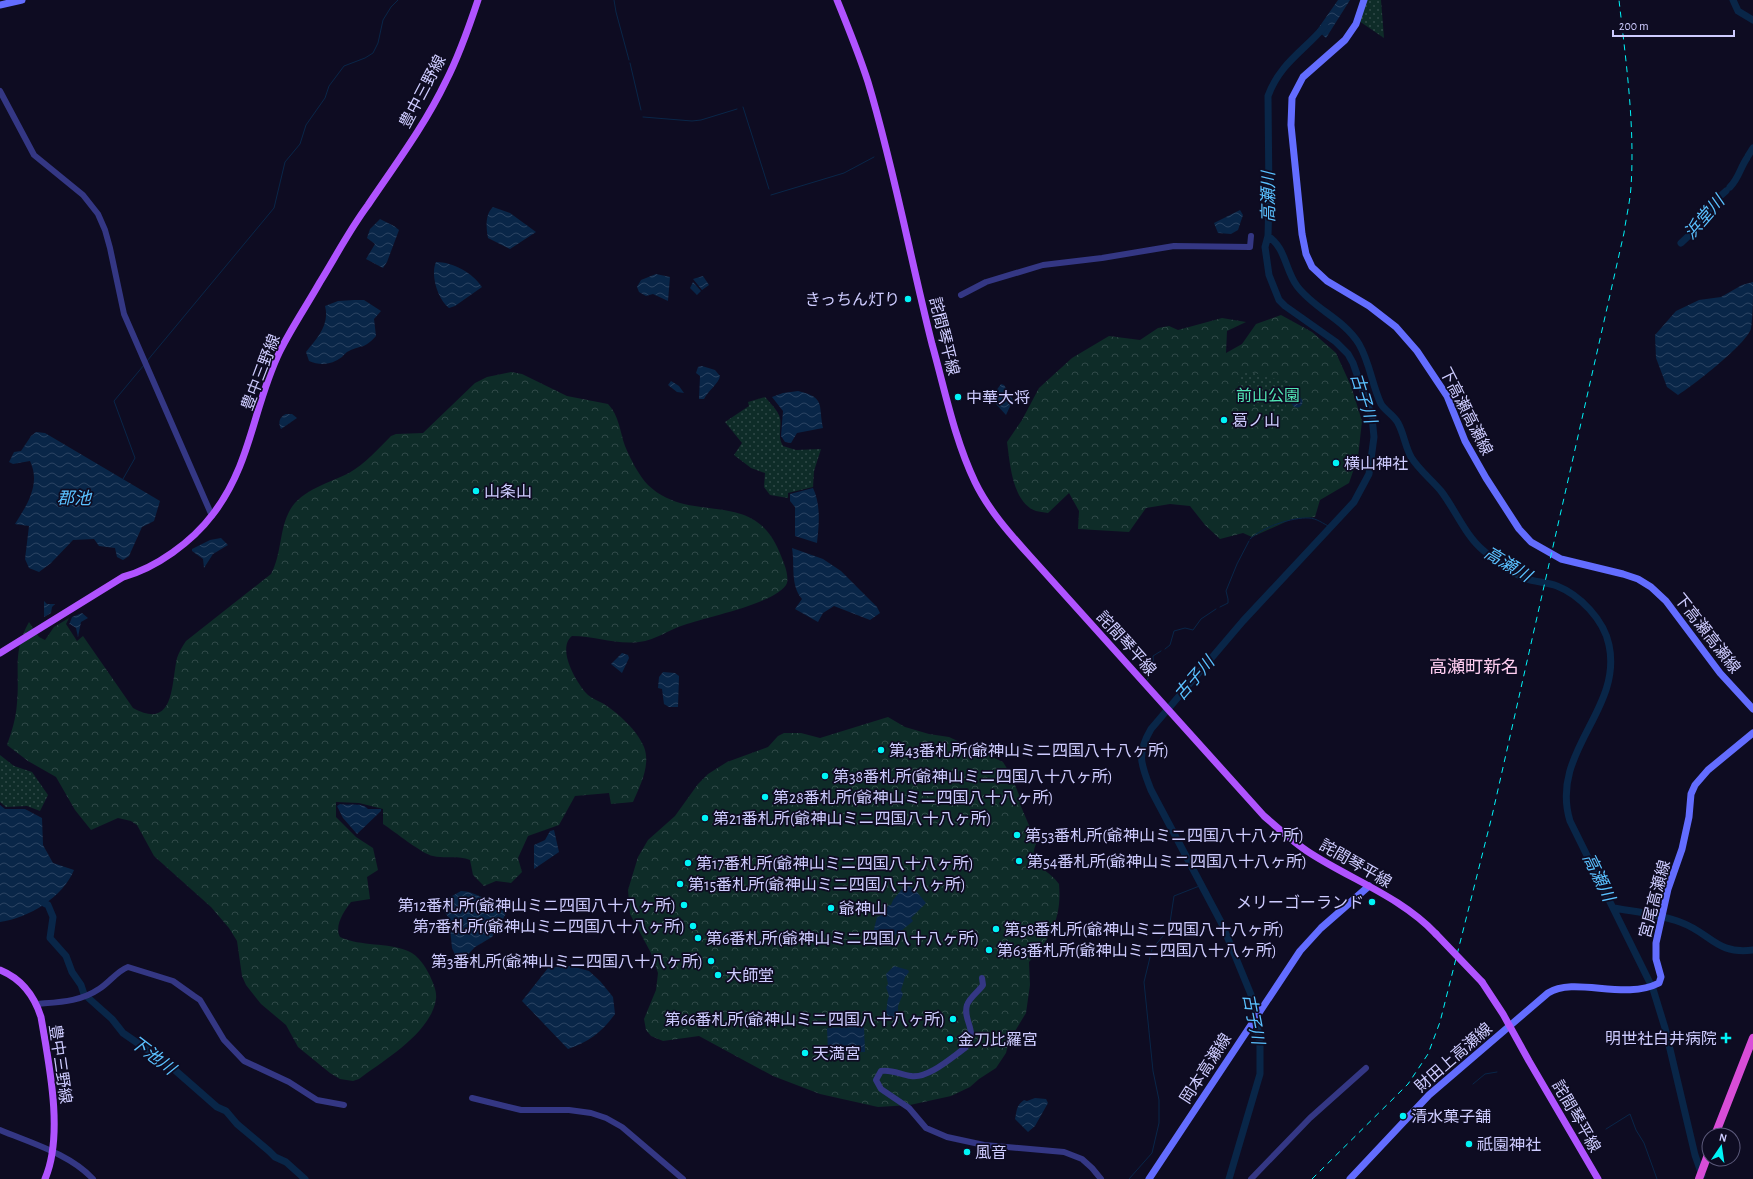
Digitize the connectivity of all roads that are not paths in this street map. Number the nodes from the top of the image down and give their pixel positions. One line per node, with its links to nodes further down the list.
1 (22, 0): 5 (main road)
2 (478, 0): 9 (main road, 豊中三野線)
3 (837, 0): 13 (main road, 詫間琴平線)
4 (1364, 0): 11 (main road, 下高瀬高瀬線)
5 (0, 5)
6 (0, 91): 9 (street)
7 (1251, 236): 8 (street)
8 (961, 295)
9 (212, 516): 10 (main road, 豊中三野線)
10 (0, 653)
11 (1753, 709)
12 (1753, 733): 17 (main road, 宮尾高瀬線)
13 (1369, 886): 17 (main road, 詫間琴平線, bridge); 30 (main road, 岡本高瀬線)
14 (0, 970): 16 (main road, 豊中三野線)
15 (982, 978): 29 (street)
16 (36, 1004): 21 (street); 24 (main road, 豊中三野線)
17 (1510, 1027): 32 (main road, 財田上高瀬線); 33 (main road, 詫間琴平線)
18 (1753, 1038): 22 (highway)
19 (1366, 1068): 31 (street)
20 (472, 1098): 28 (street)
21 (344, 1105)
22 (1719, 1127)
23 (0, 1130): 24 (street)
24 (53, 1153): 26 (main road, 豊中三野線); 27 (street)
25 (1703, 1167): 34 (highway)
26 (45, 1179)
27 (93, 1179)
28 (683, 1179)
29 (1101, 1179)
30 (1149, 1179)
31 (1251, 1179)
32 (1350, 1179)
33 (1598, 1179)
34 (1698, 1179)

